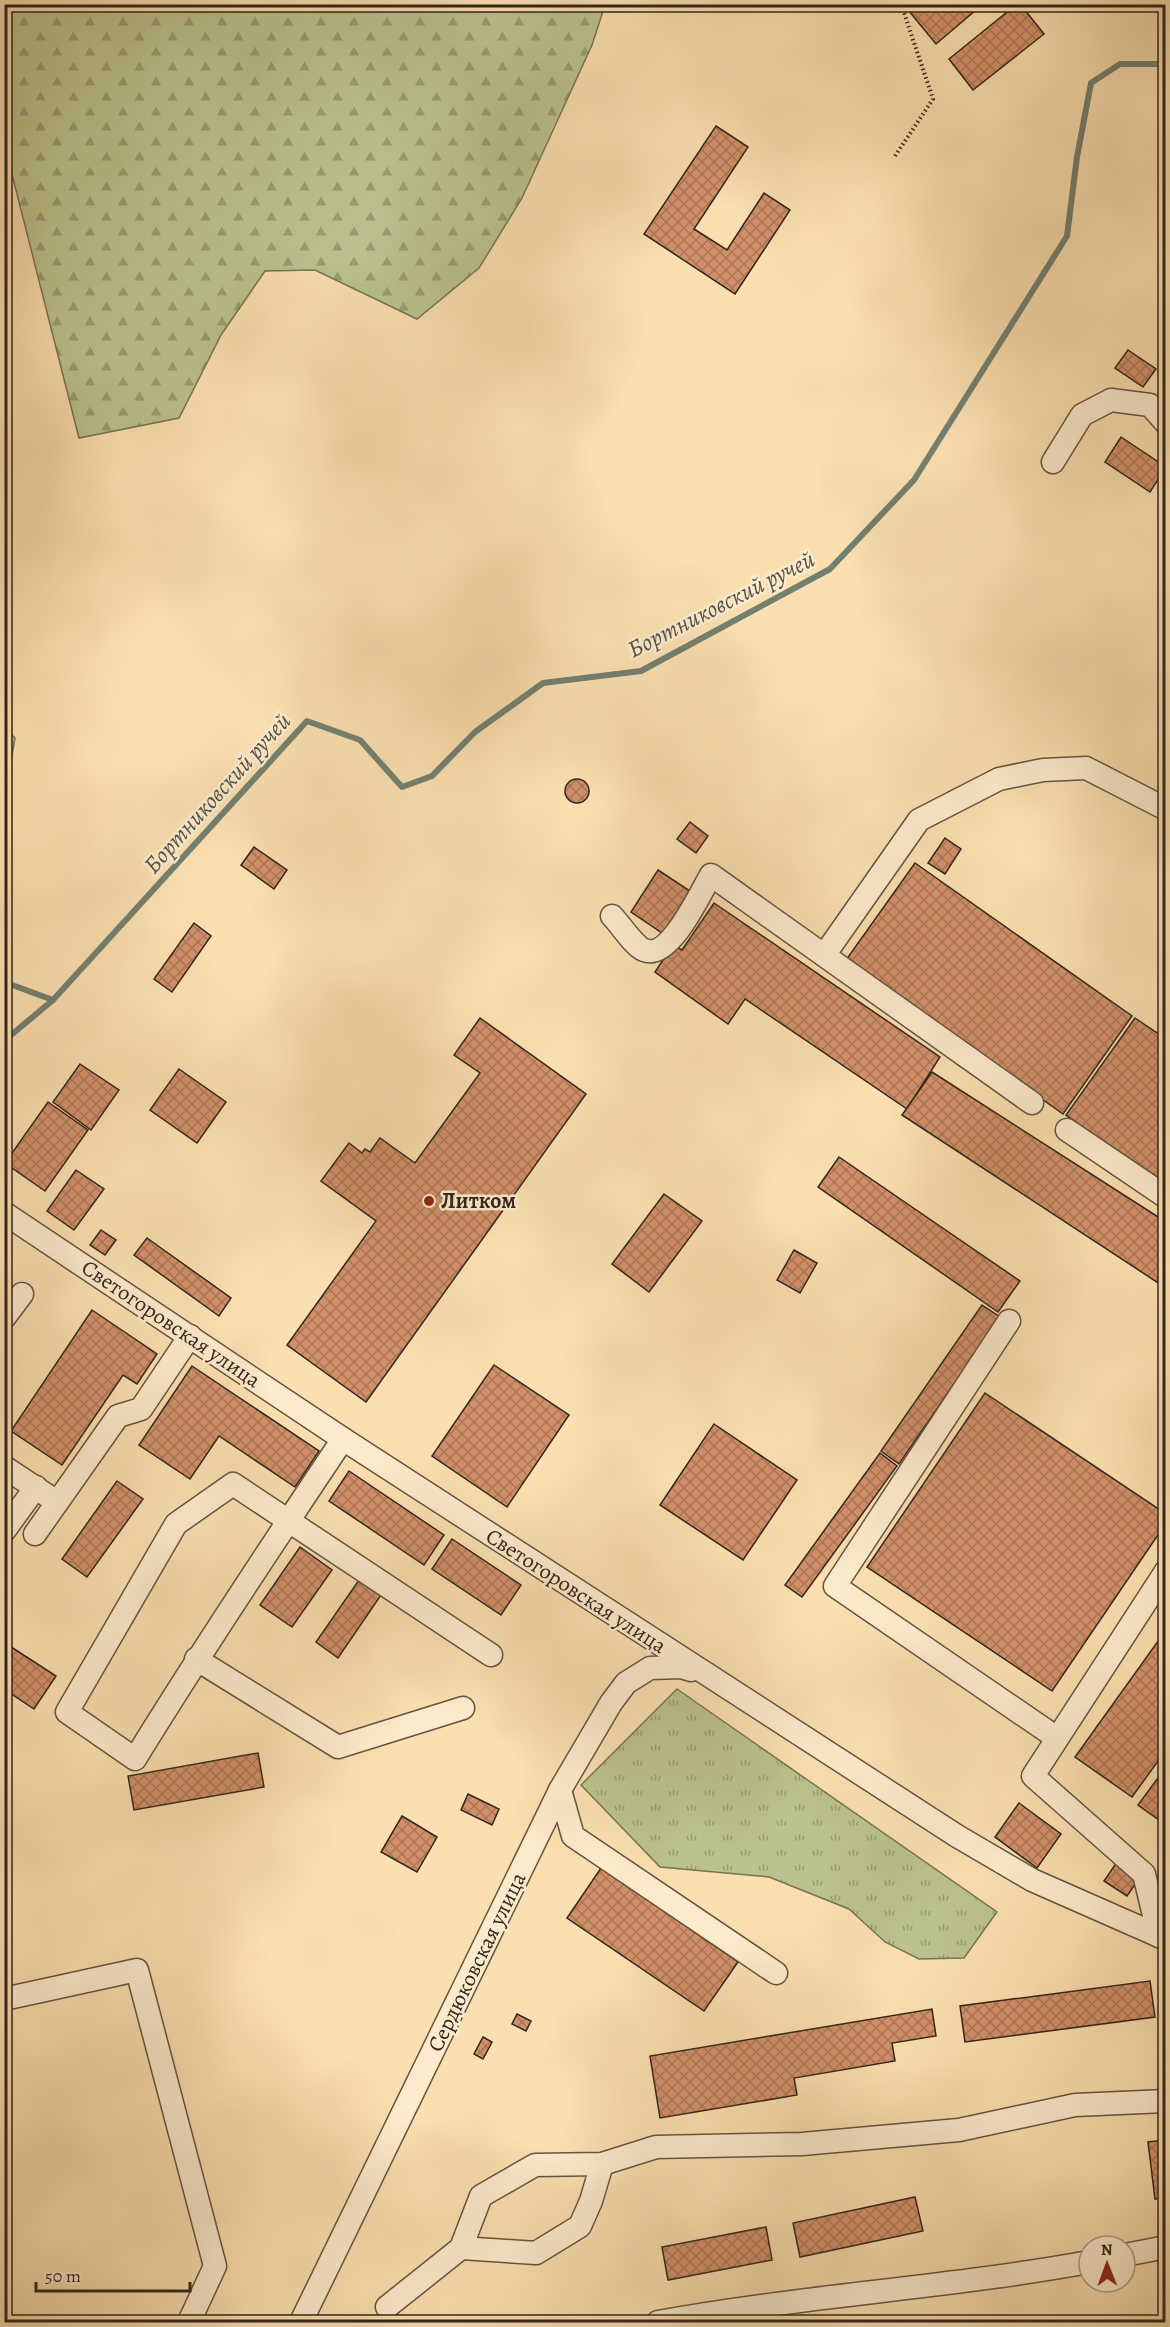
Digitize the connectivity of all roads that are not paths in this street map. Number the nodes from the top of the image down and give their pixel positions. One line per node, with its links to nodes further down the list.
1 (1166, 423): 2 (street)
2 (1053, 462)
3 (1166, 809): 5 (street)
4 (612, 916): 5 (street)
5 (825, 954): 6 (street)
6 (1032, 1103)
7 (1067, 1130): 8 (street)
8 (1166, 1197)
9 (4, 1213): 13 (street, Светогоровская улица)
10 (21, 1294): 11 (street)
11 (4, 1318)
12 (1009, 1321): 26 (street)
13 (190, 1336): 14 (street, Светогоровская улица); 17 (street)
14 (343, 1439): 18 (street); 24 (street, Светогоровская улица)
15 (4, 1467): 16 (street)
16 (36, 1487): 17 (street); 19 (street)
17 (57, 1502): 20 (street)
18 (289, 1520): 22 (street); 23 (street); 23 (street)
19 (4, 1532)
20 (35, 1534)
21 (1166, 1571): 26 (street)
22 (491, 1655)
23 (196, 1659): 25 (street)
24 (704, 1675): 27 (street, Сердюковская улица); 28 (street, Светогоровская улица)
25 (463, 1708)
26 (1057, 1738): 28 (street)
27 (560, 1790): 29 (street); 39 (street, Сердюковская улица)
28 (1162, 1938)
29 (776, 1973)
30 (4, 1999): 38 (street)
31 (1166, 2101): 32 (street)
32 (602, 2164): 34 (street); 34 (street)
33 (1166, 2247): 35 (street)
34 (461, 2248): 37 (street)
35 (1137, 2253)
36 (1077, 2264): 40 (street)
37 (387, 2307)
38 (189, 2322)
39 (301, 2322)
40 (658, 2322)

